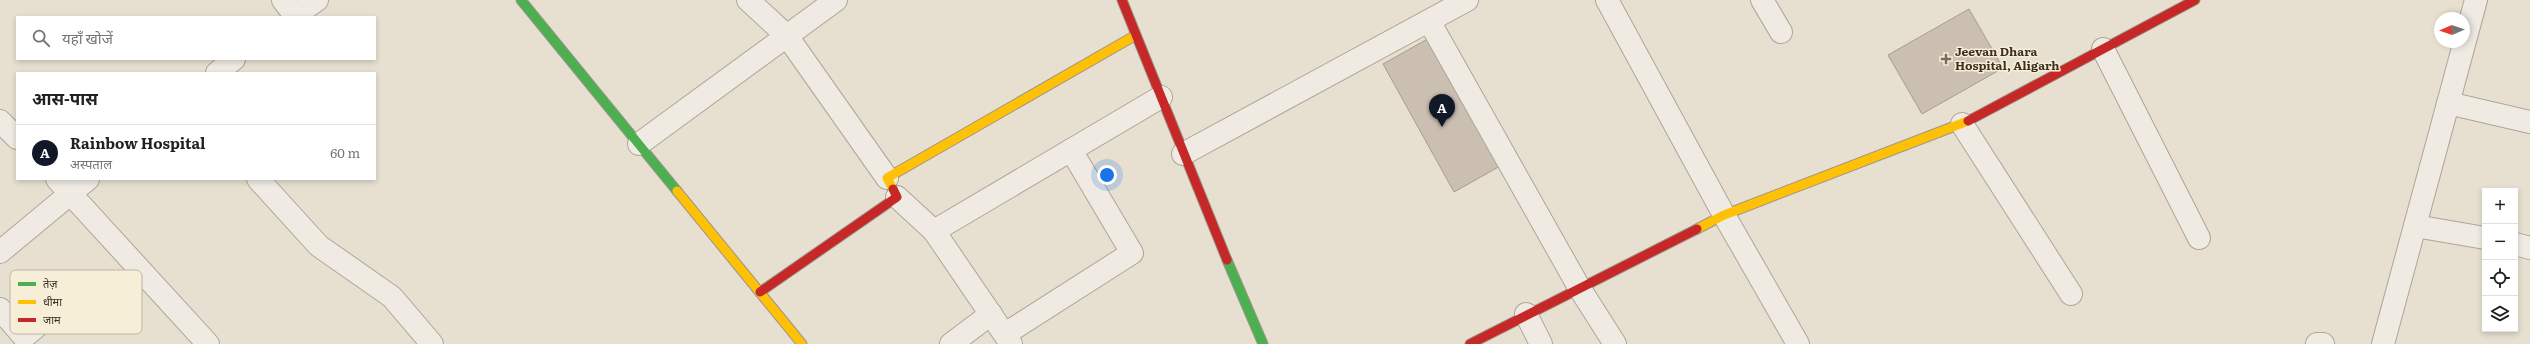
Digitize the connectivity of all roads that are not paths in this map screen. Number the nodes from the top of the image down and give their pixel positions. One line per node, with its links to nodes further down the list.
1 (317, 0): 11 (street)
2 (521, 0): 25 (street)
3 (748, 0): 15 (street)
4 (836, 0): 15 (street)
5 (1122, 0): 14 (street)
6 (1467, 0): 12 (street)
7 (1607, 0): 33 (street)
8 (1762, 0): 13 (street)
9 (2195, 0): 16 (street)
10 (2476, 0): 20 (street)
11 (291, 11)
12 (1428, 21): 27 (street); 43 (street)
13 (1781, 32)
14 (1136, 35): 19 (street); 28 (street)
15 (787, 36): 25 (street); 28 (street)
16 (2103, 49): 23 (street); 37 (street)
17 (233, 60): 18 (street)
18 (218, 72)
19 (1160, 97): 26 (street); 27 (street)
20 (2448, 103): 22 (street); 34 (street)
21 (0, 121): 24 (street)
22 (2530, 122)
23 (1962, 124): 33 (street); 45 (street)
24 (16, 137)
25 (639, 144): 44 (street)
26 (1071, 150): 35 (street); 50 (street)
27 (1183, 154): 51 (street)
28 (887, 178): 32 (street)
29 (85, 180): 31 (street)
30 (259, 180): 53 (street)
31 (64, 186): 40 (street); 41 (street)
32 (897, 197): 35 (street); 44 (street)
33 (1724, 215): 43 (street); 59 (street)
34 (2415, 226): 36 (street); 62 (street)
35 (934, 231): 47 (street)
36 (2482, 237)
37 (2199, 238)
38 (2518, 245): 39 (street)
39 (2530, 248)
40 (0, 252)
41 (141, 270)
42 (142, 272): 52 (street)
43 (1580, 289): 48 (street); 58 (street)
44 (760, 292): 54 (street)
45 (2071, 294)
46 (0, 309): 49 (street)
47 (991, 314): 50 (street); 55 (street)
48 (1526, 314): 56 (street); 57 (street)
49 (10, 321)
50 (1008, 339)
51 (1257, 342)
52 (208, 344)
53 (432, 344)
54 (802, 344)
55 (951, 344)
56 (1470, 344)
57 (1541, 344)
58 (1615, 344)
59 (1798, 344)
60 (2317, 344): 61 (street)
61 (2323, 344)
62 (2383, 344)

